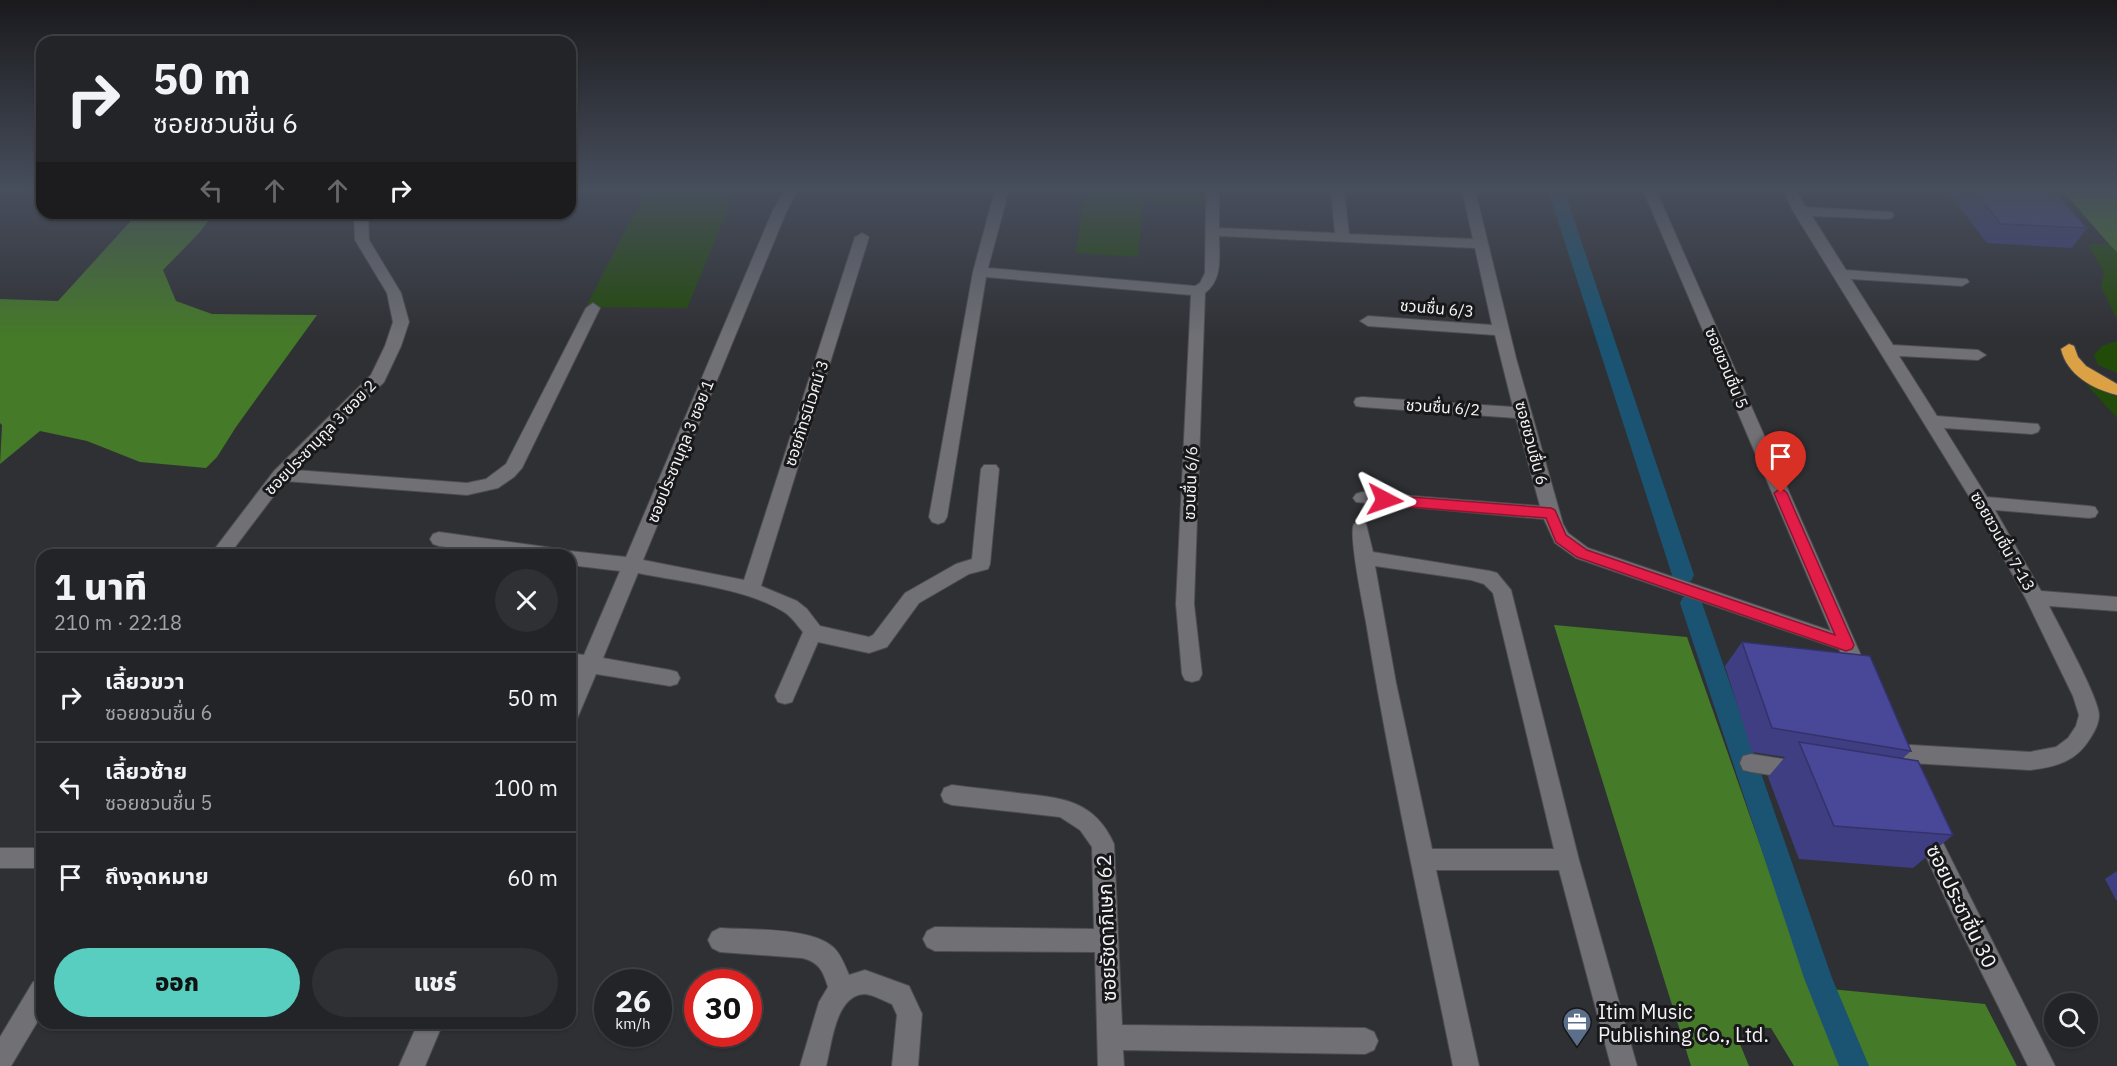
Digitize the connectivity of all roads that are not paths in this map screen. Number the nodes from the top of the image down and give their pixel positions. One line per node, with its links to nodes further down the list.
1 (362, 240): 27 (street, ซอยประชานุกูล 3 ซอย 2)
2 (768, 240): 39 (street, ซอยประชานุกูล 3 ซอย 1)
3 (861, 240): 40 (street, ซอยภัทรนิเวศน์ 3)
4 (989, 240): 11 (street)
5 (1211, 240): 14 (street)
6 (1382, 240): 10 (street)
7 (1479, 240): 10 (street, ซอยชวนชื่น 6)
8 (1671, 240): 44 (street, ซอยชวนชื่น 5)
9 (1819, 240): 12 (street, ซอยชวนชื่น 7-13)
10 (1480, 244): 17 (street, ซอยชวนชื่น 6)
11 (980, 272): 14 (street); 32 (street)
12 (1842, 274): 13 (street); 19 (street, ซอยชวนชื่น 7-13)
13 (1962, 282)
14 (1198, 291): 47 (street, ชวนชื่น 6/6)
15 (593, 308): 27 (street)
16 (1368, 321): 17 (street, ชวนชื่น 6/3)
17 (1503, 331): 23 (street, ซอยชวนชื่น 6)
18 (2069, 349): 21 (highway)
19 (1886, 350): 20 (street); 24 (street, ซอยชวนชื่น 7-13)
20 (1978, 355)
21 (2117, 390)
22 (1362, 402): 23 (street, ชวนชื่น 6/2)
23 (1524, 413): 31 (street, ซอยชวนชื่น 6)
24 (1930, 421): 25 (street); 29 (street, ซอยชวนชื่น 7-13)
25 (2032, 428)
26 (990, 469): 43 (street)
27 (280, 475): 35 (street, ซอยประชานุกูล 3 ซอย 2)
28 (1362, 498): 31 (street)
29 (1982, 503): 30 (street); 41 (street, ซอยชวนชื่น 7-13)
30 (2089, 512)
31 (1551, 513): 44 (street, ซอยชวนชื่น 6)
32 (938, 518)
33 (1360, 529): 37 (street)
34 (440, 539): 36 (street)
35 (224, 549)
36 (511, 549)
37 (1363, 557): 59 (street); 60 (street)
38 (576, 559): 39 (street)
39 (633, 565): 40 (street); 46 (street, ซอยประชานุกูล 3 ซอย 1)
40 (751, 589): 43 (street)
41 (2035, 598): 42 (street); 52 (street, ซอยชวนชื่น 7-13)
42 (2117, 604)
43 (813, 631): 50 (street)
44 (1846, 645): 49 (street)
45 (576, 662): 46 (street)
46 (591, 665): 48 (street); 51 (street, ซอยประชานุกูล 3 ซอย 1)
47 (1192, 674)
48 (670, 678)
49 (1868, 693)
50 (785, 696)
51 (576, 699)
52 (1885, 732)
53 (1751, 763): 54 (street)
54 (1818, 774)
55 (952, 795): 63 (street, ซอยรัชดาภิเษก 62)
56 (1914, 807): 76 (street, ซอยประชาชื่น 30)
57 (0, 858): 58 (street)
58 (36, 858)
59 (1424, 859): 60 (street); 74 (street)
60 (1568, 860): 75 (street)
61 (935, 939): 63 (street)
62 (720, 940): 64 (street)
63 (1106, 941): 67 (street, ซอยรัชดาภิเษก 62)
64 (841, 990): 71 (street); 72 (street)
65 (36, 1001): 69 (street)
66 (428, 1029): 70 (street)
67 (1111, 1037): 68 (street); 73 (street, ซอยรัชดาภิเษก 62)
68 (1365, 1041)
69 (0, 1061)
70 (412, 1066)
71 (813, 1066)
72 (904, 1066)
73 (1111, 1066)
74 (1466, 1066)
75 (1624, 1066)
76 (2042, 1066)

